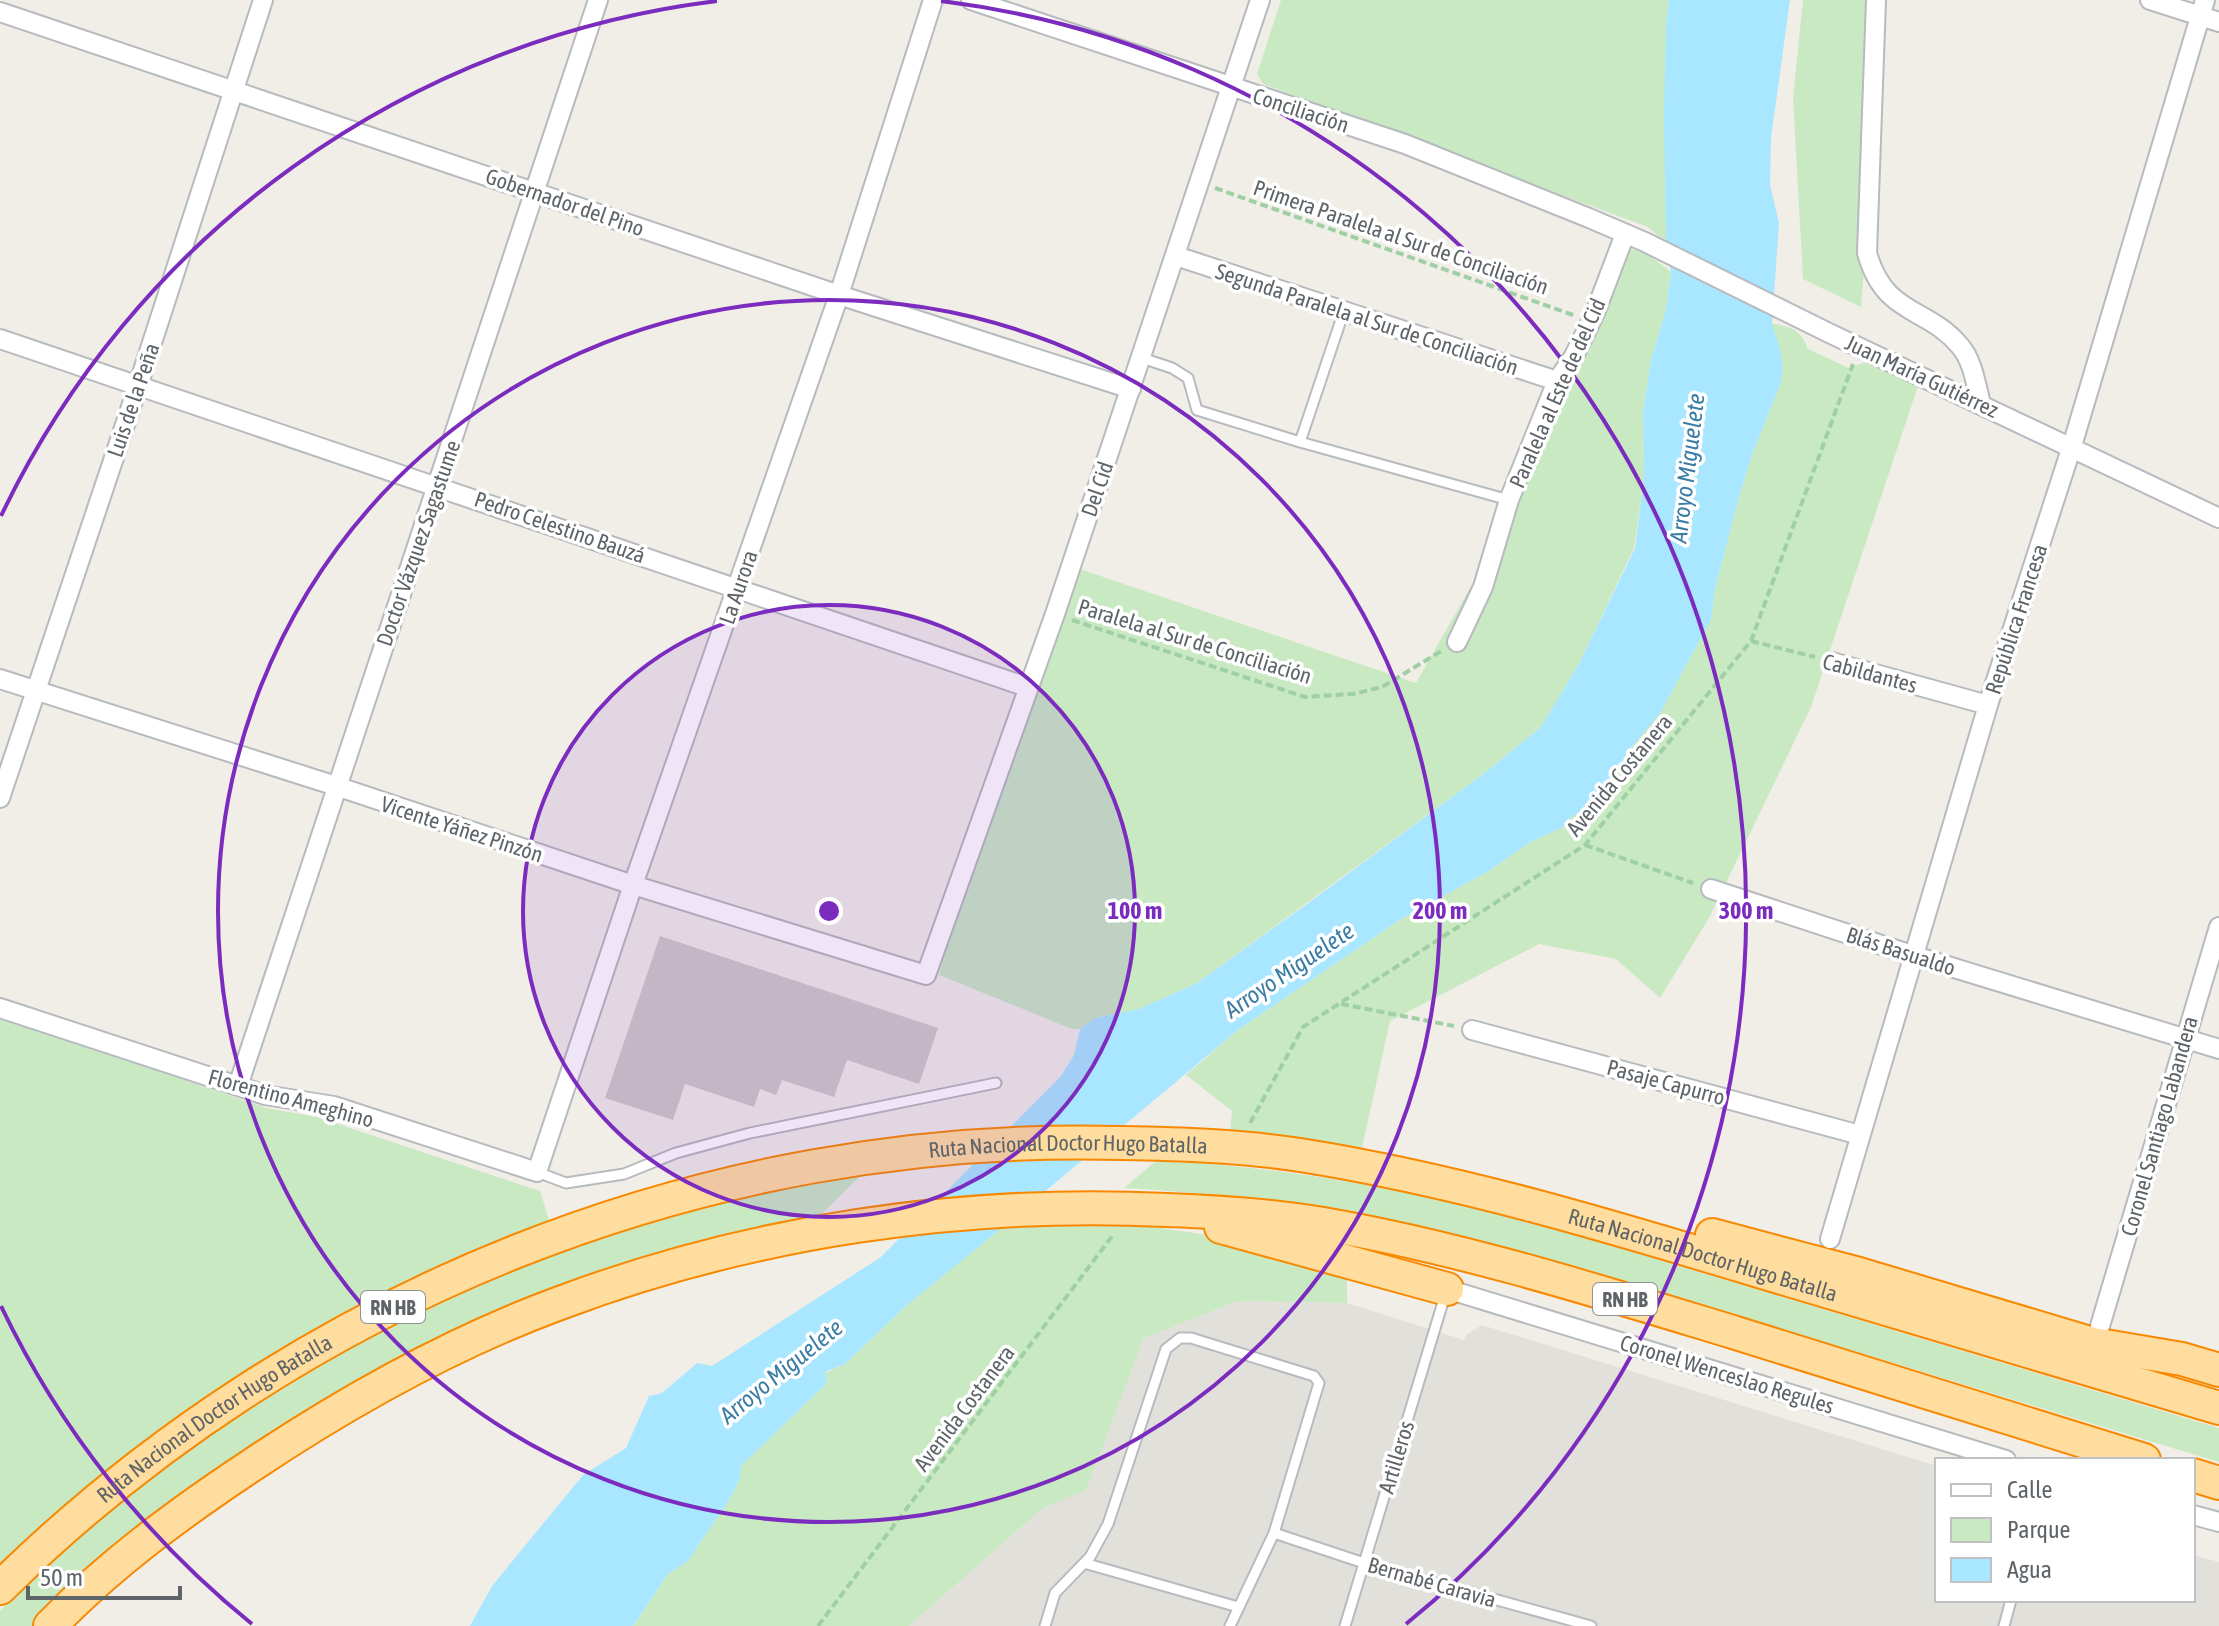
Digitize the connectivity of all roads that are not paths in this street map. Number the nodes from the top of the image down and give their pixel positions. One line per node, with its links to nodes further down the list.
1 (263, 0): 12 (street, Luis de la Peña)
2 (598, 0): 13 (street, Doctor Vázquez Sagastume)
3 (933, 0): 16 (street, La Aurora)
4 (971, 0): 11 (street, Conciliación)
5 (1260, 0): 11 (street, Del Cid)
6 (1876, 0): 23 (street)
7 (2150, 0): 8 (street)
8 (2202, 8): 10 (street); 25 (street, República Francesa)
9 (0, 12): 12 (street, Gobernador del Pino)
10 (2219, 22)
11 (1230, 87): 14 (street, Conciliación); 15 (street, Del Cid)
12 (233, 91): 13 (street, Gobernador del Pino); 21 (street, Luis de la Peña)
13 (535, 192): 16 (street, Gobernador del Pino); 26 (street, Doctor Vázquez Sagastume)
14 (1625, 234): 20 (street, Paralela al Este de del Cid); 23 (street, Juan María Gutiérrez)
15 (1176, 256): 17 (street, Segunda Paralela al Sur de Conciliación); 19 (street, Del Cid)
16 (839, 295): 22 (street, Gobernador del Pino); 29 (street, La Aurora)
17 (1344, 311): 20 (street, Segunda Paralela al Sur de Conciliación); 24 (lane)
18 (0, 339): 21 (street, Pedro Celestino Bauzá)
19 (1142, 358): 22 (street, Del Cid); 24 (lane)
20 (1557, 381): 27 (street, Paralela al Este de del Cid)
21 (138, 386): 26 (street, Pedro Celestino Bauzá); 34 (street, Luis de la Peña)
22 (1131, 389): 33 (street, Del Cid)
23 (1981, 404): 25 (street, Juan María Gutiérrez)
24 (1300, 442): 27 (lane)
25 (2072, 446): 28 (street, Juan María Gutiérrez); 35 (street, República Francesa)
26 (437, 486): 29 (street, Pedro Celestino Bauzá); 36 (street, Doctor Vázquez Sagastume)
27 (1509, 500): 30 (street, Paralela al Este de del Cid)
28 (2219, 518)
29 (739, 588): 33 (street, Pedro Celestino Bauzá); 38 (street, La Aurora)
30 (1457, 642)
31 (1832, 662): 35 (street, Cabildantes)
32 (0, 679): 34 (street, Vicente Yáñez Pinzón)
33 (1027, 687): 42 (street, Del Cid)
34 (35, 692): 36 (street, Vicente Yáñez Pinzón); 37 (street, Luis de la Peña)
35 (1988, 705): 41 (street, República Francesa)
36 (336, 786): 38 (street, Vicente Yáñez Pinzón); 48 (street, Doctor Vázquez Sagastume)
37 (0, 798)
38 (633, 885): 42 (street, Vicente Yáñez Pinzón); 50 (street, La Aurora)
39 (1711, 889): 41 (street, Blás Basualdo)
40 (2219, 927): 45 (street, Coronel Santiago Labandera)
41 (1915, 956): 45 (street, Blás Basualdo); 49 (street, República Francesa)
42 (926, 975)
43 (0, 1008): 48 (street, Florentino Ameghino)
44 (1472, 1030): 49 (street, Pasaje Capurro)
45 (2184, 1038): 46 (street, Blás Basualdo); 55 (street, Coronel Santiago Labandera)
46 (2219, 1049)
47 (996, 1083): 50 (lane)
48 (238, 1086): 50 (street, Florentino Ameghino)
49 (1860, 1135): 53 (street, República Francesa)
50 (537, 1172)
51 (1177, 1210): 54 (highway); 59 (highway, RN HB); 70 (highway, RN HB)
52 (1599, 1223): 56 (highway); 57 (highway, Ruta Nacional Doctor Hugo Batalla / RN HB); 67 (highway, Ruta Nacional Doctor Hugo Batalla / RN HB)
53 (1830, 1239)
54 (1447, 1289): 58 (street, Coronel Wenceslao Regules); 66 (lane, Artilleros)
55 (2100, 1326)
56 (2219, 1370)
57 (2219, 1408)
58 (1999, 1458)
59 (2138, 1458)
60 (2195, 1476): 61 (highway)
61 (2219, 1483)
62 (2195, 1516): 63 (street)
63 (2219, 1522)
64 (1274, 1533): 65 (lane); 66 (lane, Bernabé Caravia); 69 (lane)
65 (1084, 1563): 69 (lane); 71 (lane)
66 (1364, 1563): 73 (lane, Artilleros); 74 (lane, Bernabé Caravia)
67 (0, 1588)
68 (2010, 1602): 75 (lane)
69 (1238, 1607): 72 (lane)
70 (50, 1626)
71 (1045, 1626)
72 (1230, 1626)
73 (1345, 1626)
74 (1591, 1626)
75 (2004, 1626)

